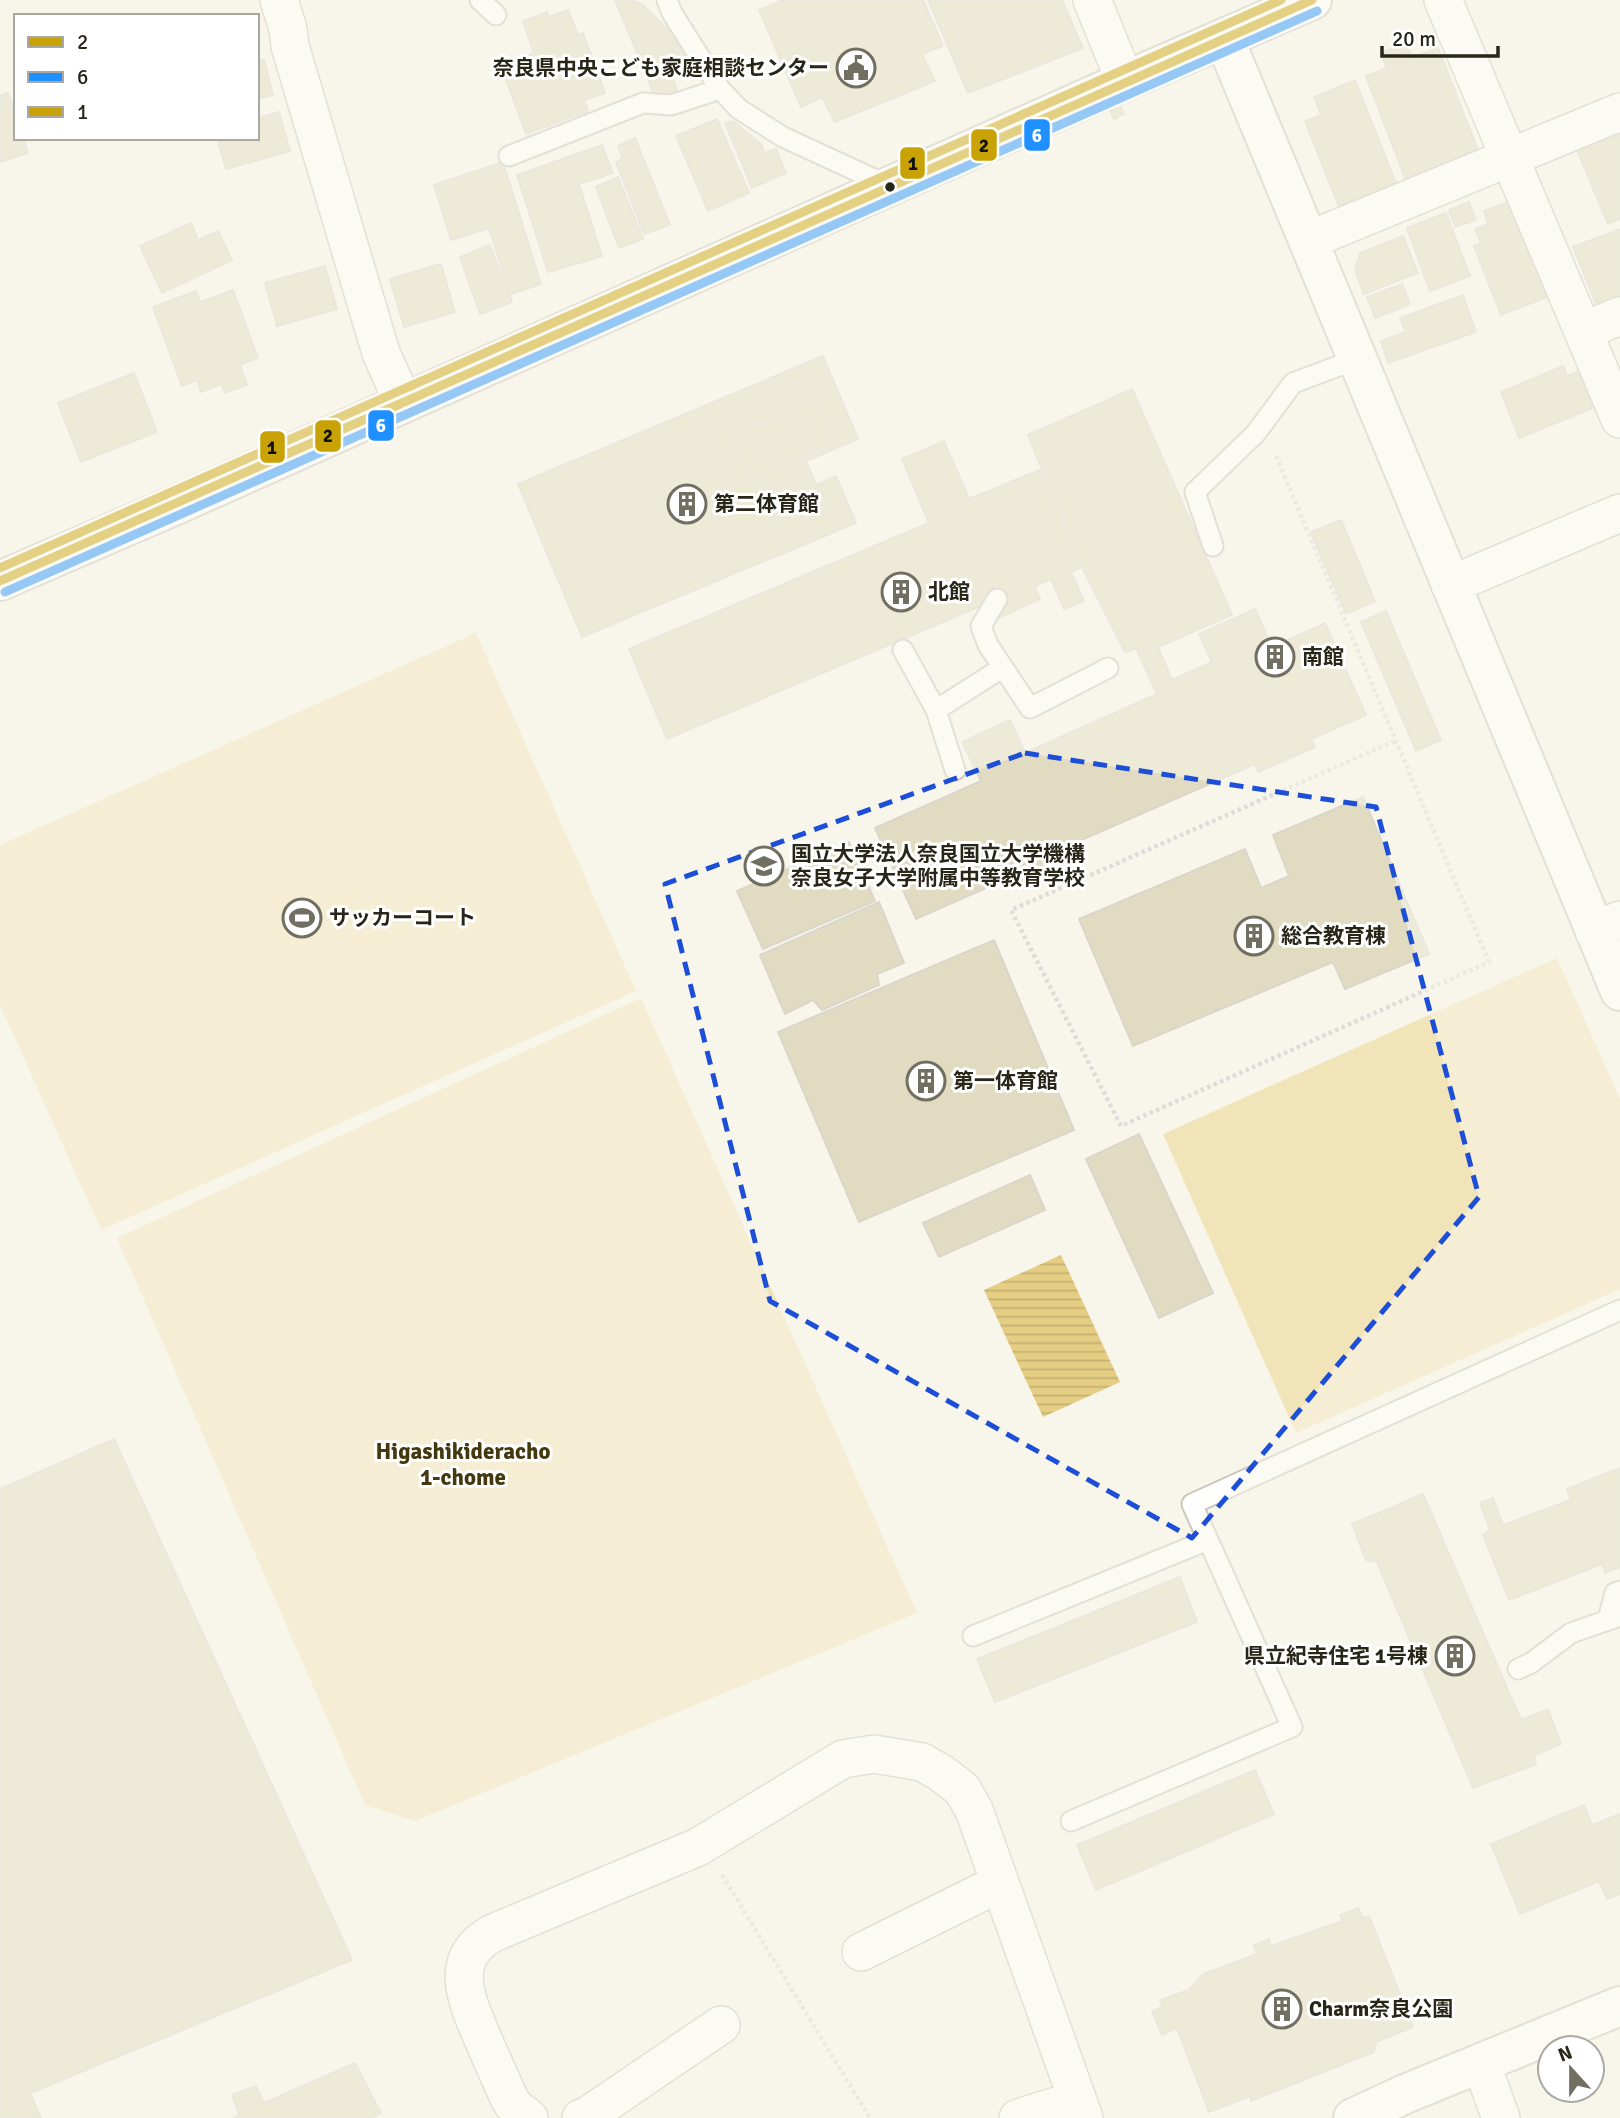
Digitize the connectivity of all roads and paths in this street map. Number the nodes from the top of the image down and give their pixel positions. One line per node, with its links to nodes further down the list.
1 (279, 0): 19 (street)
2 (480, 0): 7 (lane)
3 (667, 0): 10 (lane)
4 (1091, 0): 9 (street)
5 (1312, 0): 8 (street)
6 (1443, 0): 13 (street)
7 (496, 15)
8 (1224, 38): 9 (street); 15 (street)
9 (1125, 80): 14 (street)
10 (720, 89): 12 (lane); 14 (lane)
11 (1620, 112): 13 (street)
12 (509, 156)
13 (1510, 158): 15 (street); 17 (street)
14 (890, 187): 19 (street)
15 (1309, 240): 18 (street)
16 (1620, 316): 17 (street)
17 (1583, 331): 20 (street)
18 (1357, 359): 21 (lane); 25 (street)
19 (404, 402): 24 (street)
20 (1620, 419)
21 (1265, 422): 23 (lane); 31 (path)
22 (1620, 513): 25 (street)
23 (1213, 546)
24 (0, 581)
25 (1450, 585): 33 (street)
26 (997, 599): 28 (lane)
27 (903, 650): 30 (lane)
28 (1002, 668): 29 (lane); 30 (lane)
29 (1108, 668)
30 (936, 710): 32 (lane)
31 (1395, 741)
32 (955, 770)
33 (1607, 925): 34 (street)
34 (1620, 991)
35 (1620, 1310): 36 (lane)
36 (1208, 1540): 39 (lane); 41 (lane)
37 (1620, 1591): 38 (lane)
38 (1614, 1618): 40 (lane)
39 (974, 1636)
40 (1518, 1669)
41 (1071, 1821)
42 (703, 1845): 43 (street); 49 (street); 51 (path)
43 (1000, 1883): 44 (street); 48 (street)
44 (861, 1952)
45 (1620, 2006): 47 (street)
46 (721, 2025): 50 (street)
47 (1480, 2063): 53 (street); 54 (street)
48 (1080, 2109): 52 (street)
49 (529, 2118)
50 (580, 2118)
51 (870, 2118)
52 (1018, 2118)
53 (1353, 2118)
54 (1501, 2118)

